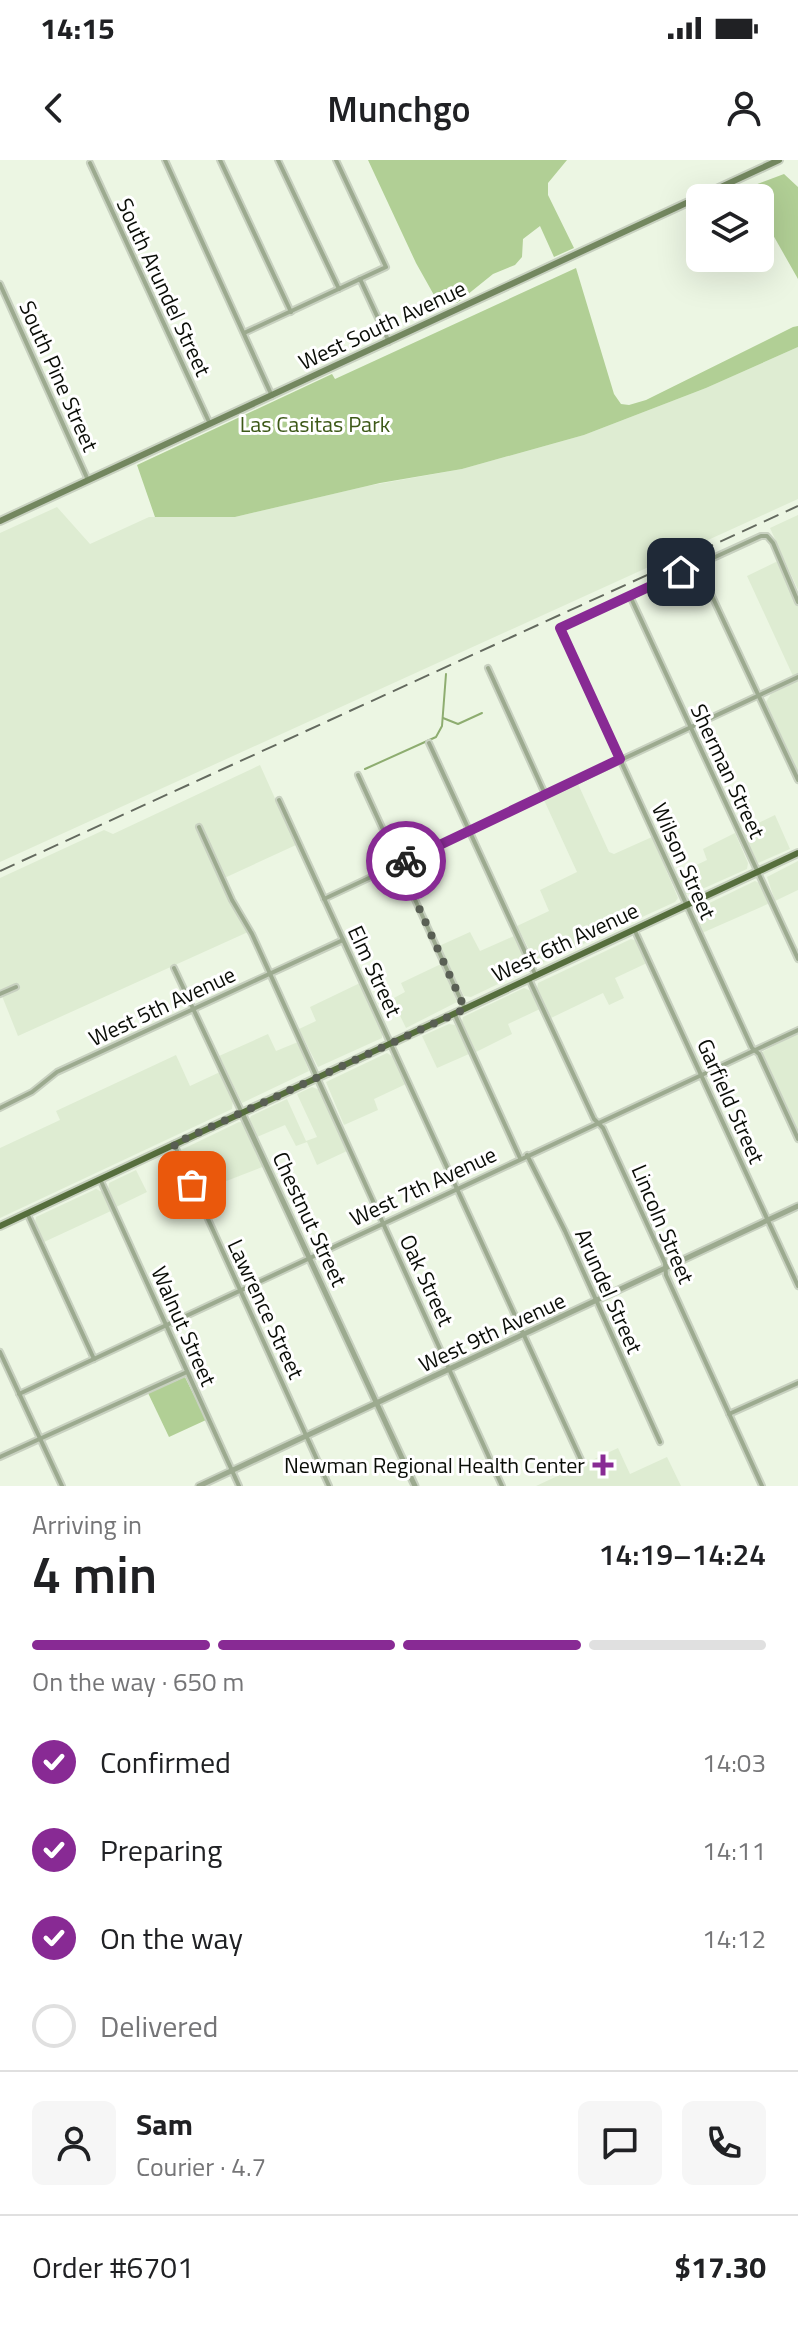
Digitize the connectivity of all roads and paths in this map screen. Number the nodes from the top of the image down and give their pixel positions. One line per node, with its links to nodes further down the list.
1 (165, 160): 11 (street)
2 (220, 160): 10 (street)
3 (278, 160): 9 (street)
4 (336, 160): 7 (street)
5 (779, 160): 12 (main road, West South Avenue)
6 (90, 163): 14 (street, South Arundel Street)
7 (360, 279): 9 (street); 12 (street)
8 (0, 284): 15 (street, South Pine Street)
9 (339, 289): 10 (street)
10 (291, 312): 11 (street)
11 (244, 333): 13 (street)
12 (389, 342): 13 (main road, West South Avenue)
13 (272, 396): 14 (main road, West South Avenue)
14 (210, 424): 15 (main road, West South Avenue)
15 (88, 480): 16 (main road, West South Avenue)
16 (0, 521)
17 (697, 564): 18 (street); 19 (street); 22 (street)
18 (630, 596): 23 (street, Sherman Street); 25 (street, Wilson Street)
19 (798, 602)
20 (488, 668): 28 (street)
21 (798, 677): 22 (street)
22 (759, 696): 23 (street); 27 (street)
23 (690, 727): 25 (street); 34 (street, Sherman Street)
24 (429, 743): 31 (street, Lincoln Street)
25 (620, 759): 28 (street); 36 (street, Wilson Street)
26 (358, 775): 33 (street)
27 (798, 780)
28 (545, 794): 31 (street)
29 (279, 800): 35 (street, Elm Street)
30 (199, 827): 41 (street, Oak Street)
31 (469, 831): 33 (street); 42 (street, Lincoln Street)
32 (798, 853): 34 (main road, West 6th Avenue)
33 (399, 864): 35 (street); 46 (street)
34 (757, 872): 36 (main road, West 6th Avenue); 39 (street, Sherman Street)
35 (324, 899): 38 (street, Elm Street)
36 (686, 905): 37 (main road, West 6th Avenue); 50 (street, Wilson Street)
37 (634, 929): 42 (main road, West 6th Avenue); 51 (street, Garfield Street)
38 (343, 940): 41 (street, West 5th Avenue); 49 (street, Elm Street)
39 (798, 959)
40 (174, 968): 45 (street, Chestnut Street)
41 (271, 974): 45 (street, West 5th Avenue); 52 (street, Oak Street)
42 (532, 977): 46 (main road, West 6th Avenue); 55 (street, Lincoln Street)
43 (16, 987): 44 (street)
44 (0, 994)
45 (193, 1009): 53 (street, West 5th Avenue); 54 (street, Chestnut Street)
46 (465, 1009): 47 (main road, West 6th Avenue)
47 (454, 1013): 49 (main road, West 6th Avenue); 59 (street)
48 (798, 1030): 50 (street, West 7th Avenue)
49 (391, 1043): 52 (main road, West 6th Avenue); 61 (street, Elm Street)
50 (754, 1050): 51 (street, West 7th Avenue); 56 (street, Wilson Street)
51 (701, 1075): 55 (street, West 7th Avenue); 64 (street, Garfield Street)
52 (317, 1078): 54 (main road, West 6th Avenue); 65 (street, Oak Street)
53 (0, 1108)
54 (242, 1113): 57 (main road, West 6th Avenue); 67 (street, Chestnut Street)
55 (597, 1123): 58 (street, West 7th Avenue); 68 (street, Lincoln Street)
56 (798, 1139)
57 (174, 1144): 60 (main road, West 6th Avenue); 70 (street, Lawrence Street)
58 (527, 1155): 59 (street, West 7th Avenue); 71 (street, Arundel Street)
59 (520, 1158): 61 (street, West 7th Avenue)
60 (100, 1179): 63 (main road, West 6th Avenue); 72 (street, Walnut Street)
61 (456, 1188): 65 (street, West 7th Avenue); 73 (street, Elm Street)
62 (798, 1206): 64 (street, West 9th Avenue)
63 (27, 1213): 66 (main road, West 6th Avenue); 75 (street)
64 (767, 1221): 68 (street, West 9th Avenue); 69 (street, Garfield Street)
65 (383, 1223): 67 (street, West 7th Avenue); 76 (street, Oak Street)
66 (0, 1226)
67 (310, 1257): 70 (street, West 7th Avenue); 80 (street, Chestnut Street)
68 (665, 1268): 71 (street, West 9th Avenue); 81 (street, Lincoln Street)
69 (798, 1286)
70 (240, 1291): 72 (street, West 7th Avenue); 82 (street, Lawrence Street)
71 (596, 1301): 73 (street, West 9th Avenue); 84 (street, Arundel Street)
72 (167, 1325): 75 (street, West 7th Avenue); 77 (street, Walnut Street)
73 (523, 1335): 76 (street, West 9th Avenue); 86 (street, Elm Street)
74 (0, 1352): 79 (street)
75 (94, 1359): 79 (street, West 7th Avenue)
76 (450, 1369): 80 (street, West 9th Avenue); 93 (street, Oak Street)
77 (188, 1371): 83 (street); 87 (street, Walnut Street)
78 (798, 1383): 81 (street)
79 (19, 1394): 83 (street)
80 (378, 1402): 82 (street, West 9th Avenue); 92 (street, Chestnut Street)
81 (729, 1414): 94 (street, Lincoln Street)
82 (306, 1436): 87 (street, West 9th Avenue); 91 (street, Lawrence Street)
83 (40, 1439): 85 (street); 88 (street)
84 (660, 1442)
85 (0, 1457)
86 (582, 1462)
87 (232, 1470): 89 (street, West 9th Avenue); 90 (street, Walnut Street)
88 (62, 1486)
89 (199, 1486)
90 (239, 1486)
91 (329, 1486)
92 (415, 1486)
93 (502, 1486)
94 (762, 1486)

